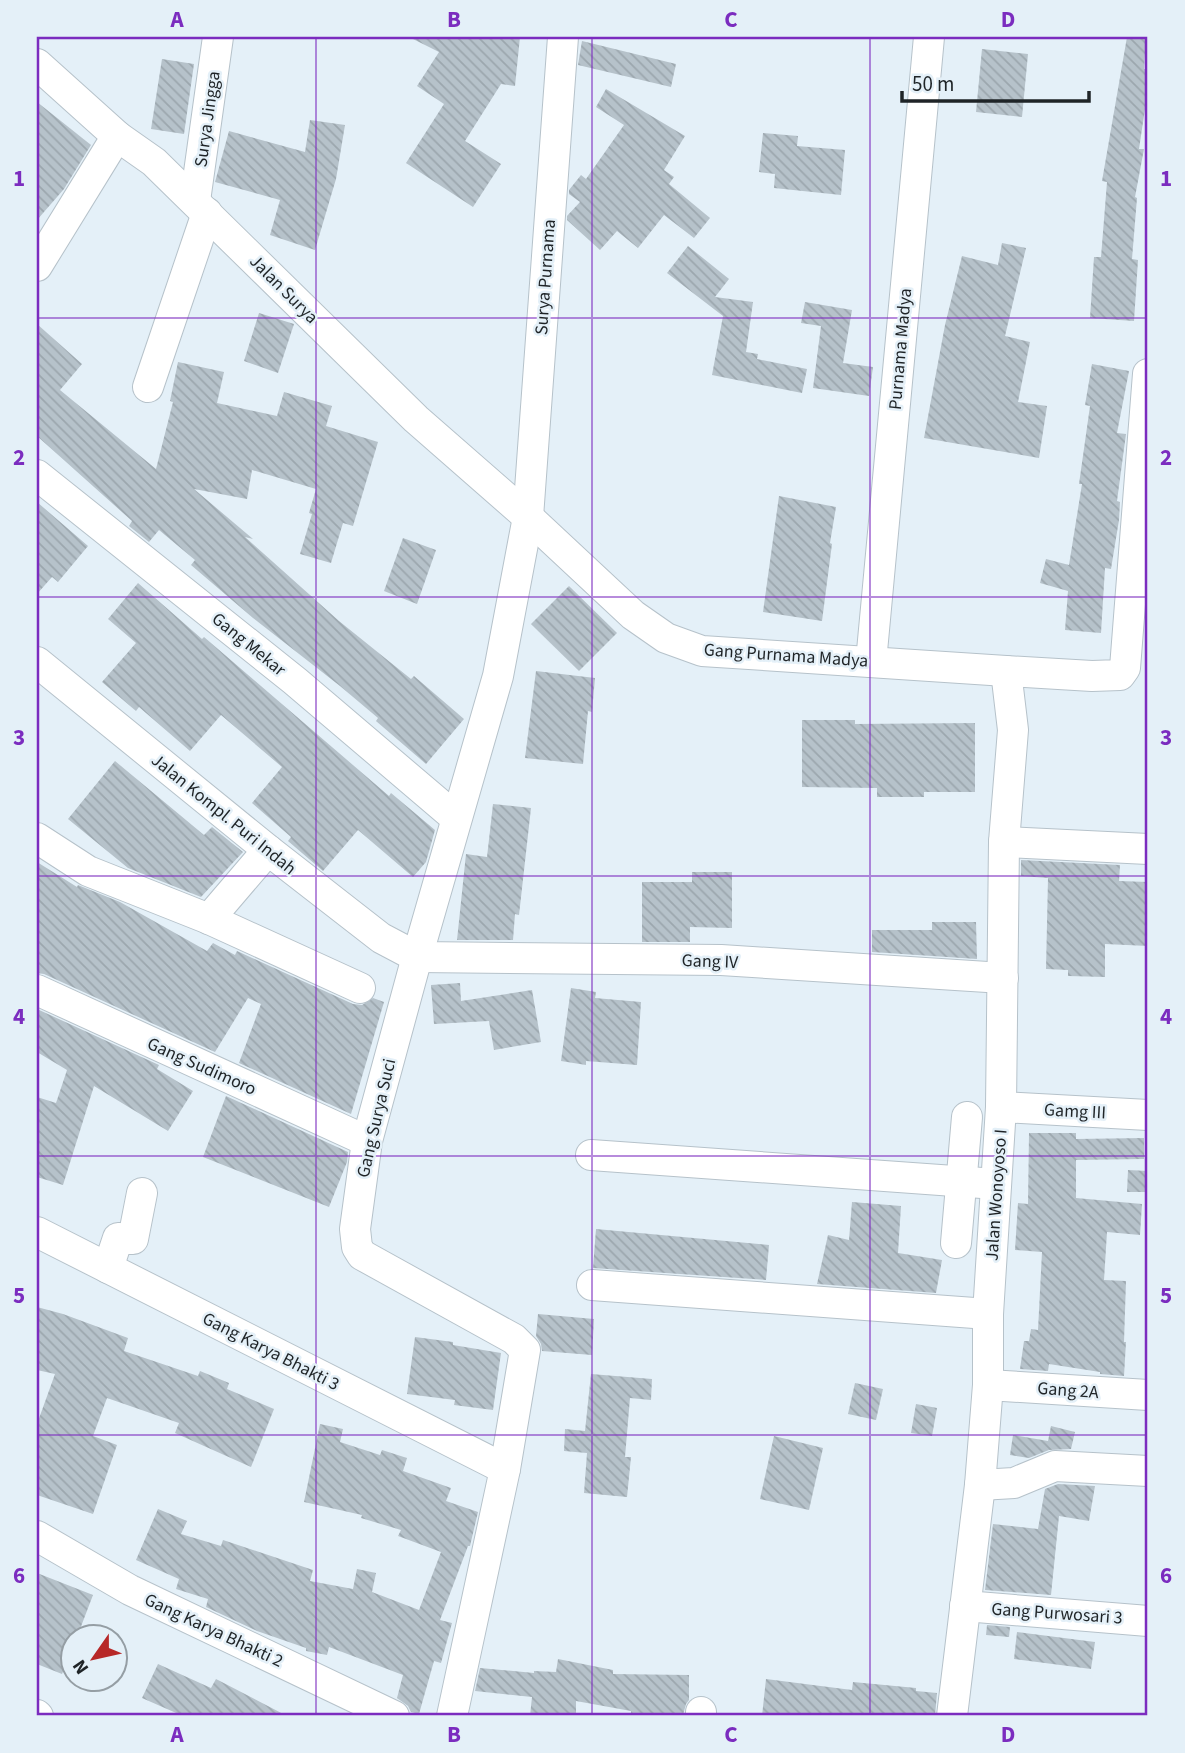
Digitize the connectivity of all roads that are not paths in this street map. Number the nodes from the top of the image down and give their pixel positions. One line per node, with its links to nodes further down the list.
1 (219, 37): 6 (street, Surya Jingga)
2 (563, 37): 11 (street, Surya Purnama)
3 (929, 37): 13 (street, Purnama Madya)
4 (37, 64): 5 (street, Jalan Surya)
5 (117, 136): 6 (street, Jalan Surya); 7 (street)
6 (201, 207): 9 (street, Surya Jingga); 11 (street, Jalan Surya)
7 (37, 266)
8 (1148, 374): 14 (street, Gang Purnama Madya)
9 (148, 387)
10 (37, 475): 15 (street, Gang Mekar)
11 (528, 517): 13 (street, Gang Purnama Madya); 15 (street, Gang Surya Suci)
12 (37, 662): 19 (street, Jalan Kompl. Puri Indah)
13 (871, 662): 14 (street, Gang Purnama Madya)
14 (1006, 671): 17 (street, Jalan Wonoyoso I)
15 (456, 818): 21 (street, Gang Surya Suci)
16 (37, 838): 20 (street)
17 (1004, 842): 18 (street); 22 (street, Jalan Wonoyoso I)
18 (1148, 849)
19 (268, 850): 20 (street); 21 (street, Jalan Kompl. Puri Indah)
20 (209, 919): 23 (street)
21 (417, 957): 22 (street, Gang IV); 28 (street, Gang Surya Suci)
22 (1003, 978): 25 (street, Jalan Wonoyoso I)
23 (360, 988)
24 (37, 990): 28 (street, Gang Sudimoro)
25 (1001, 1107): 26 (street, Gamg III); 31 (street, Jalan Wonoyoso I)
26 (1148, 1115)
27 (967, 1117): 30 (street)
28 (367, 1141): 40 (street, Gang Surya Suci)
29 (591, 1155): 30 (street)
30 (962, 1181): 31 (street); 34 (street)
31 (996, 1184): 37 (street, Jalan Wonoyoso I)
32 (142, 1193): 35 (street)
33 (37, 1233): 35 (street, Gang Karya Bhakti 3)
34 (956, 1243)
35 (108, 1268): 40 (street, Gang Karya Bhakti 3)
36 (592, 1285): 37 (street)
37 (988, 1314): 38 (street, Jalan Wonoyoso I)
38 (988, 1385): 39 (street, Gang 2A); 42 (street, Jalan Wonoyoso I)
39 (1148, 1395)
40 (505, 1469): 47 (street, Gang Surya Suci)
41 (1148, 1471): 42 (street)
42 (980, 1485): 44 (street, Jalan Wonoyoso I)
43 (37, 1536): 46 (street, Gang Karya Bhakti 2)
44 (965, 1606): 45 (street, Gang Purwosari 3); 48 (street, Jalan Wonoyoso I)
45 (1148, 1621)
46 (394, 1716)
47 (452, 1716)
48 (952, 1716)

